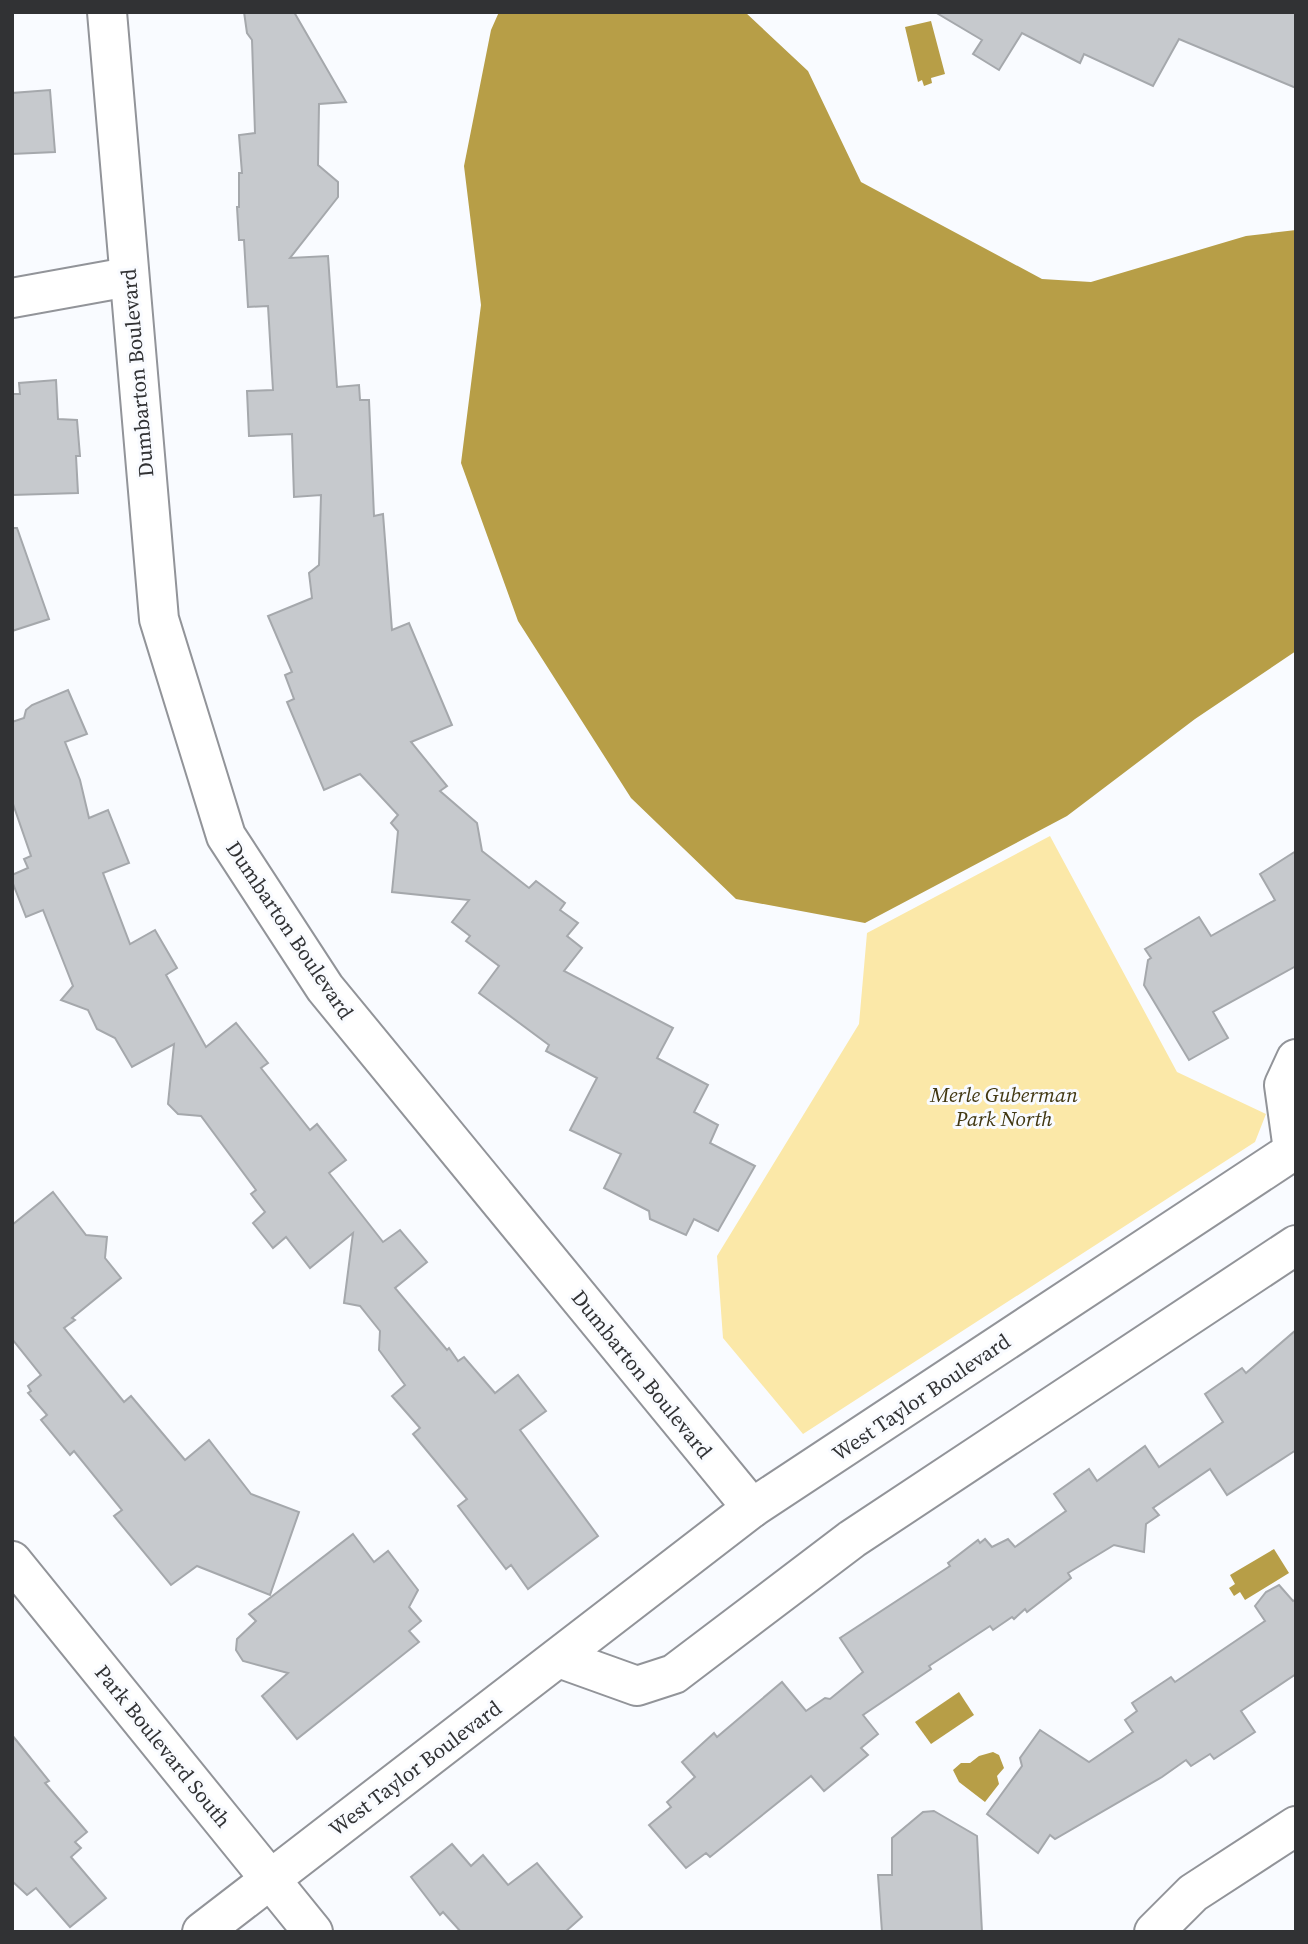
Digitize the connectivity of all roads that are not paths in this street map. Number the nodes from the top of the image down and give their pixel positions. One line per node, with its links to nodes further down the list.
1 (107, 12): 2 (street, Dumbarton Boulevard)
2 (128, 277): 3 (street); 7 (street, Dumbarton Boulevard)
3 (12, 298)
4 (1296, 1059): 5 (street, West Taylor Boulevard)
5 (1294, 1150): 7 (street, West Taylor Boulevard)
6 (1296, 1245): 9 (street)
7 (752, 1508): 9 (street, West Taylor Boulevard)
8 (12, 1561): 11 (street, Park Boulevard South)
9 (559, 1658): 11 (street, West Taylor Boulevard)
10 (1296, 1826): 14 (street)
11 (270, 1878): 12 (street, West Taylor Boulevard); 13 (street, Park Boulevard South)
12 (202, 1932)
13 (313, 1932)
14 (1154, 1932)

